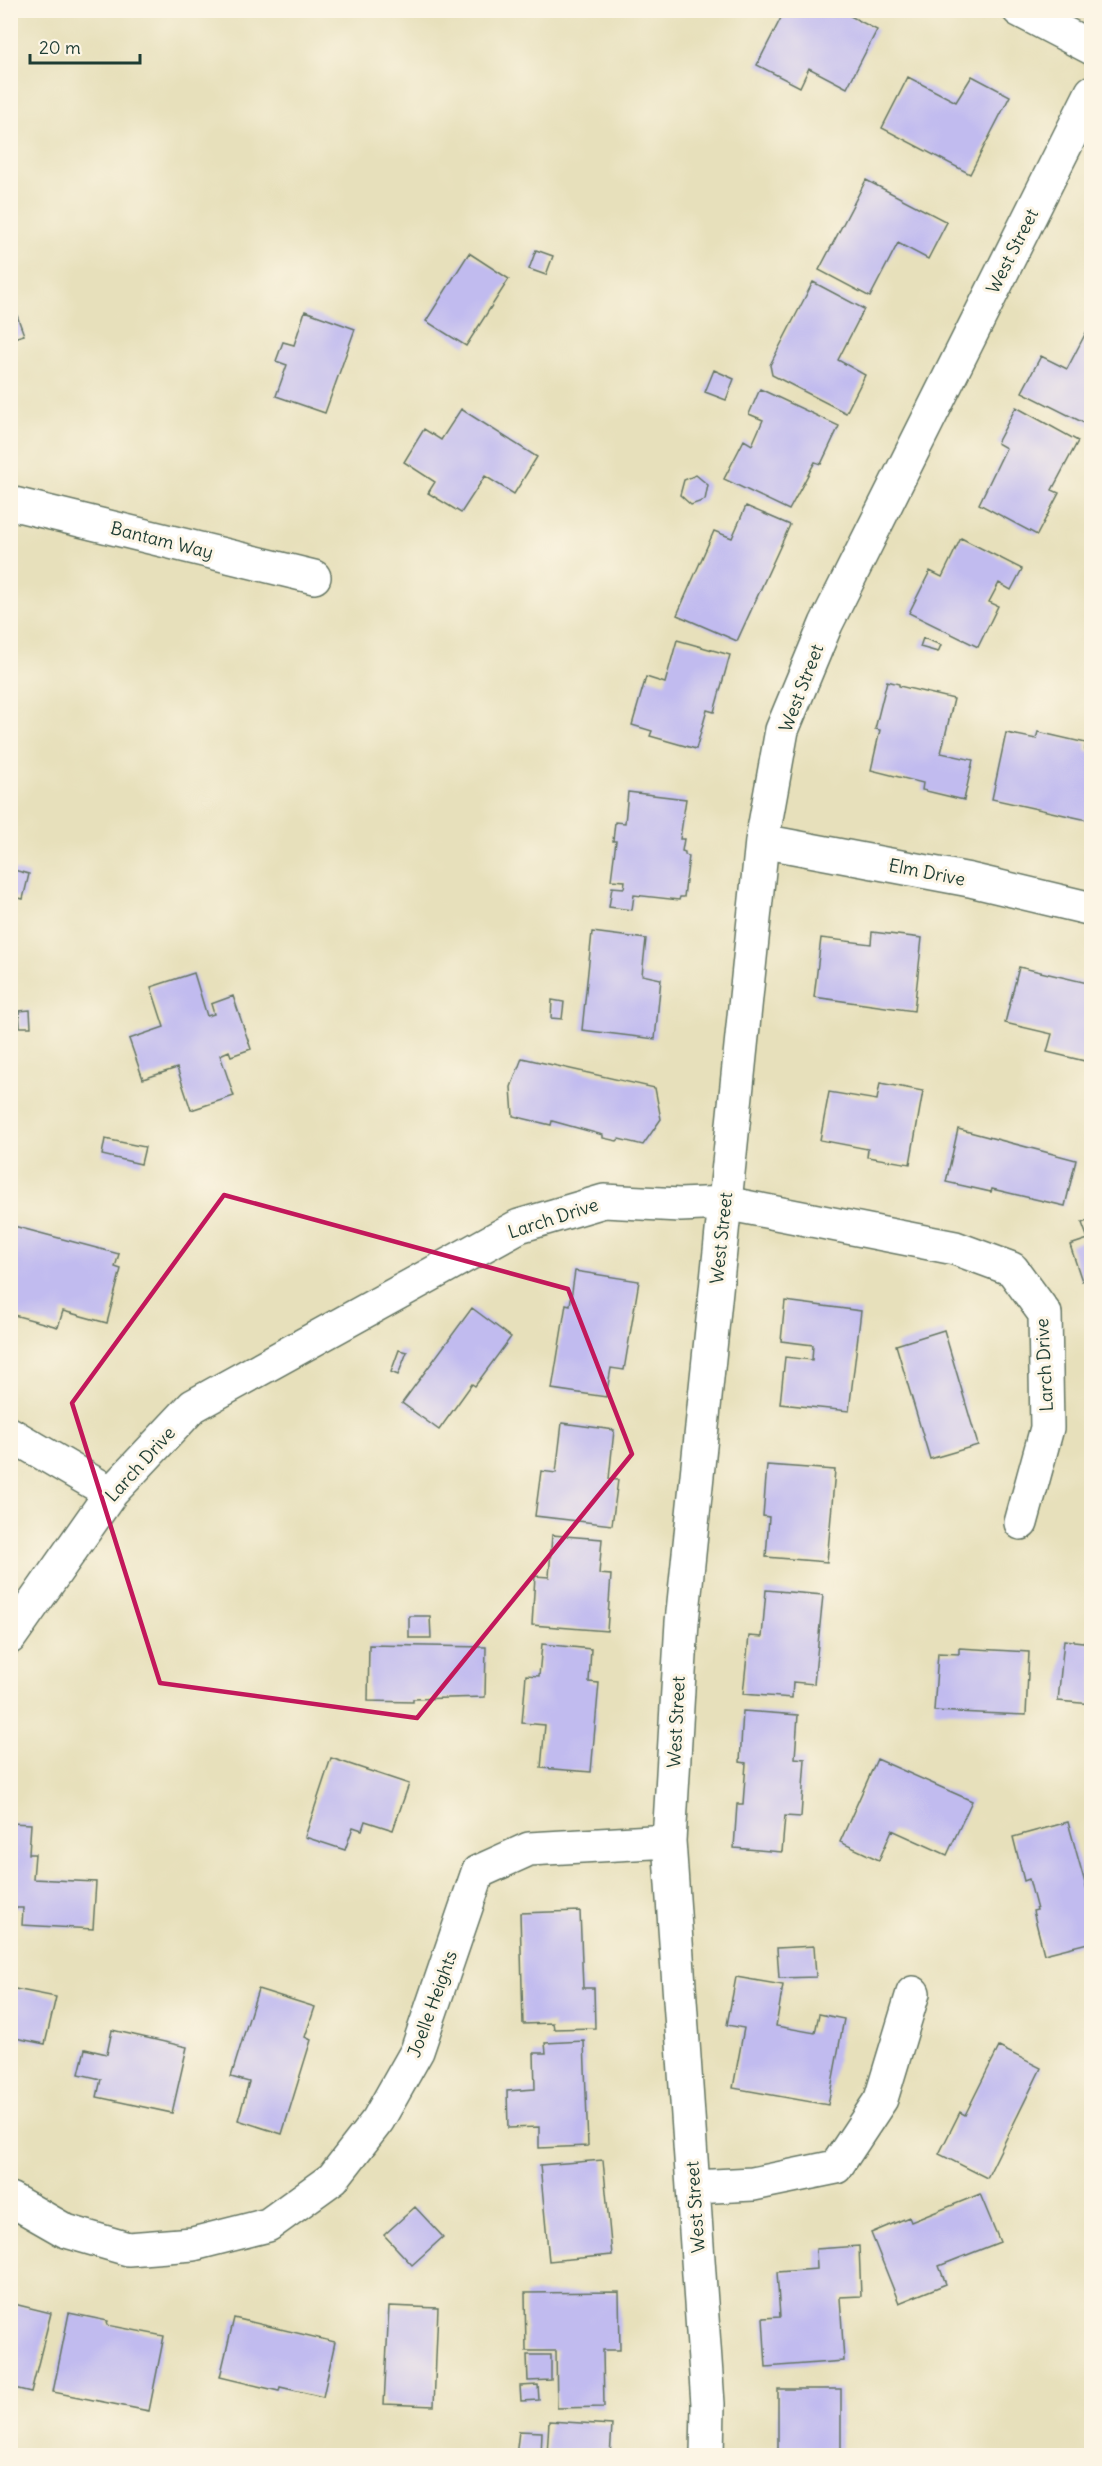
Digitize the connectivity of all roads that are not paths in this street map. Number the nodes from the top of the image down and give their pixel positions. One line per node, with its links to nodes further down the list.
1 (1019, 10): 2 (street)
2 (1092, 48)
3 (1092, 92): 6 (street, West Street)
4 (10, 503): 5 (street, Bantam Way)
5 (314, 577)
6 (762, 841): 7 (street, Elm Drive); 8 (street, West Street)
7 (1092, 909)
8 (725, 1203): 10 (street, Larch Drive); 11 (street, Larch Drive); 13 (street, West Street)
9 (10, 1434): 10 (street)
10 (111, 1493): 12 (street, Larch Drive)
11 (1021, 1522)
12 (10, 1637)
13 (669, 1841): 15 (street, West Street); 16 (street, Joelle Heights)
14 (913, 1993): 15 (street)
15 (694, 2187): 17 (street, West Street)
16 (10, 2199)
17 (707, 2456)

